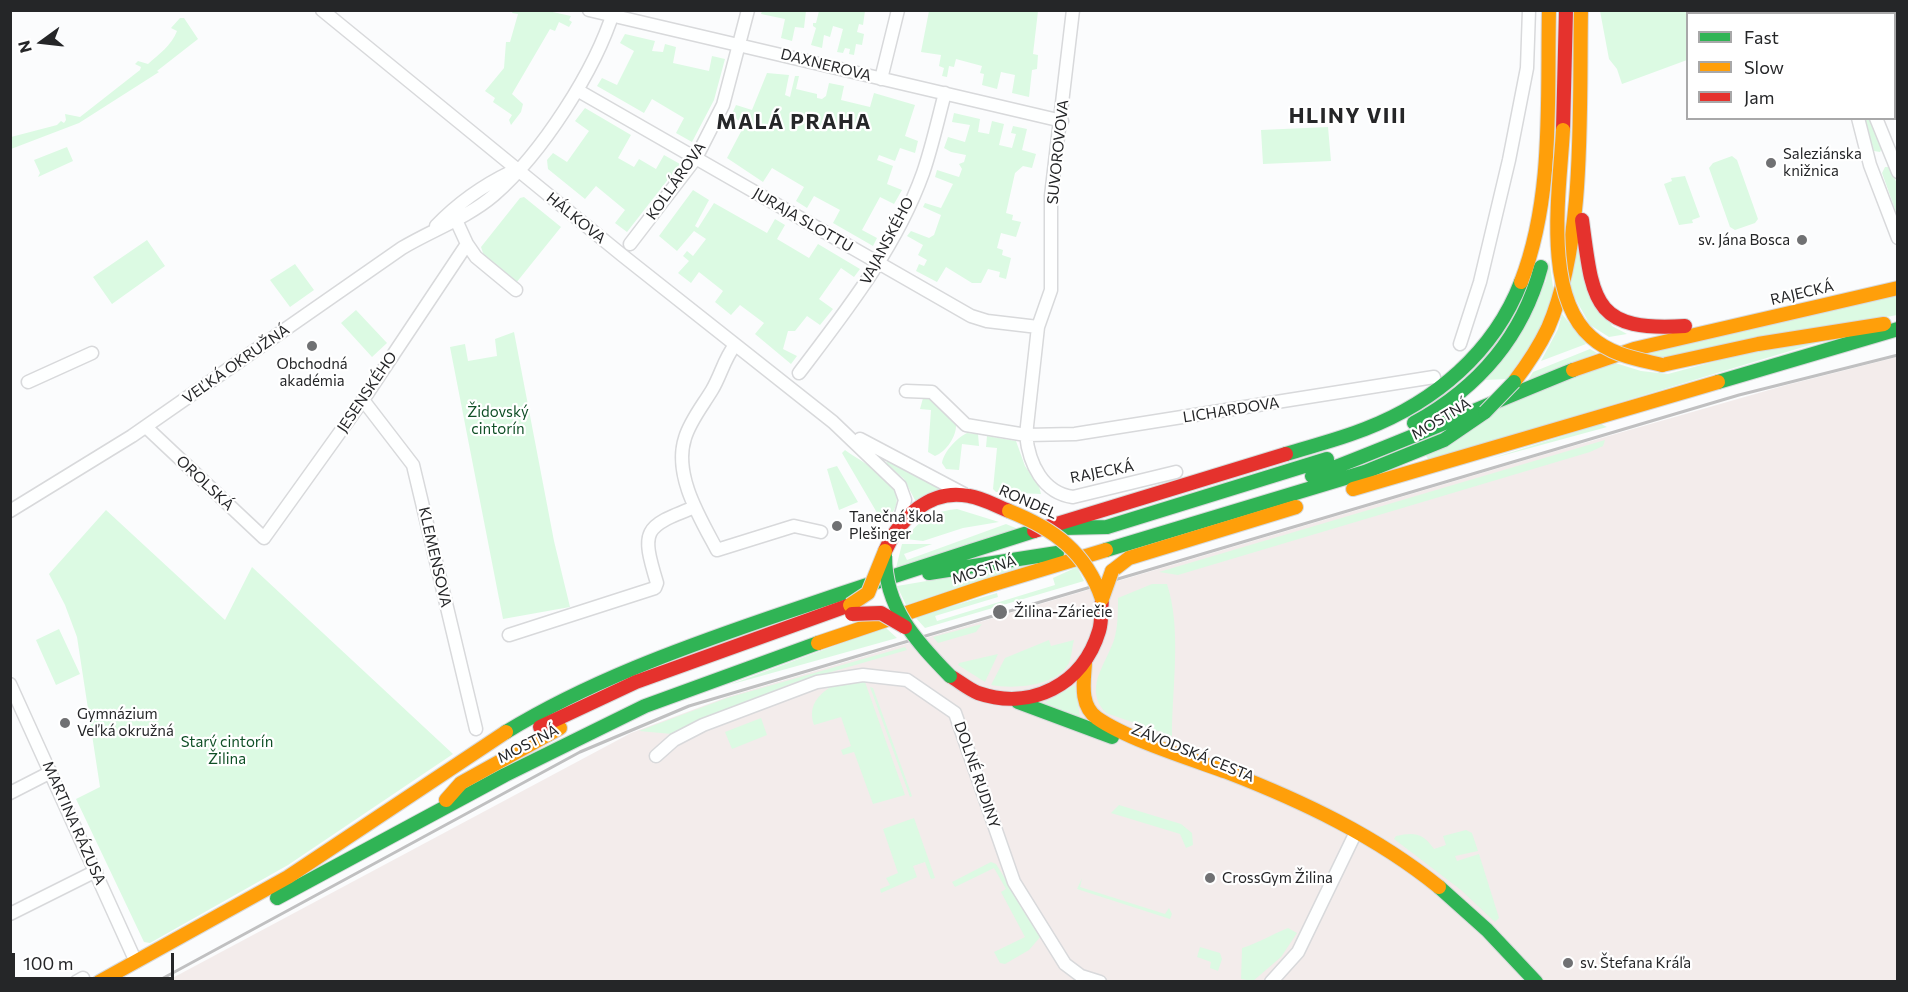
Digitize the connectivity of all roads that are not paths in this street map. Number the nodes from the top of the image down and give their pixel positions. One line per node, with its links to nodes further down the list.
1 (322, 10): 21 (street, HÁLKOVA)
2 (589, 10): 10 (street, DAXNEROVA)
3 (748, 10): 11 (street, KOLLÁROVA)
4 (898, 10): 12 (street)
5 (1073, 10): 17 (street, SUVOROVOVA)
6 (1529, 10): 36 (street)
7 (1549, 10): 27 (main road, MOSTNÁ)
8 (1566, 10): 34 (main road, bridge)
9 (1581, 10): 23 (main road, MOSTNÁ)
10 (614, 13): 11 (street, DAXNEROVA); 13 (street, VEĽKÁ OKRUŽNÁ)
11 (740, 44): 12 (street, DAXNEROVA); 19 (street, KOLLÁROVA)
12 (881, 79): 14 (street, DAXNEROVA)
13 (577, 90): 19 (street, JURAJA SLOTTU); 21 (street, VEĽKÁ OKRUŽNÁ)
14 (945, 93): 17 (street, DAXNEROVA); 30 (street, VAJANSKÉHO)
15 (1859, 120): 20 (street)
16 (1877, 120): 18 (street)
17 (1062, 121): 33 (street, SUVOROVOVA)
18 (1894, 154): 20 (street); 22 (street)
19 (696, 158): 29 (street, KOLLÁROVA); 30 (street, JURAJA SLOTTU)
20 (1870, 165): 26 (street)
21 (518, 169): 24 (street, VEĽKÁ OKRUŽNÁ); 25 (street, VEĽKÁ OKRUŽNÁ); 37 (street, HÁLKOVA)
22 (1898, 172)
23 (1576, 179): 35 (main road); 51 (main road, MOSTNÁ, bridge)
24 (456, 220): 25 (street, VEĽKÁ OKRUŽNÁ); 28 (street)
25 (434, 229): 45 (street, VEĽKÁ OKRUŽNÁ)
26 (1897, 237)
27 (1536, 241): 48 (main road); 63 (main road, MOSTNÁ)
28 (467, 244): 32 (street); 43 (street, JESENSKÉHO)
29 (630, 244)
30 (879, 263): 33 (street, JURAJA SLOTTU); 39 (street, VAJANSKÉHO)
31 (1898, 288): 35 (main road, RAJECKÁ)
32 (516, 290)
33 (1038, 327): 47 (street, SUVOROVOVA)
34 (1898, 327): 50 (main road)
35 (1714, 330): 46 (main road, RAJECKÁ)
36 (1460, 344)
37 (735, 345): 44 (street, HÁLKOVA); 55 (street)
38 (92, 352): 41 (street)
39 (799, 373)
40 (1434, 377): 47 (street, LICHARDOVA)
41 (28, 382)
42 (906, 391): 47 (street)
43 (363, 400): 61 (street, JESENSKÉHO); 71 (street, KLEMENSOVA)
44 (833, 422): 52 (street, HÁLKOVA); 58 (street, HÁLKOVA)
45 (146, 427): 53 (street, VEĽKÁ OKRUŽNÁ); 61 (street, OROLSKÁ)
46 (1424, 430): 48 (main road); 63 (main road)
47 (1026, 435): 49 (street, RAJECKÁ)
48 (1350, 451): 59 (main road)
49 (1176, 472)
50 (1366, 485): 51 (main road); 57 (main road)
51 (1314, 488): 57 (main road); 75 (main road, MOSTNÁ)
52 (968, 495): 58 (main road, RONDEL); 59 (main road, RONDEL, bridge)
53 (36, 496): 54 (street, VEĽKÁ OKRUŽNÁ); 56 (street, VEĽKÁ OKRUŽNÁ)
54 (10, 505)
55 (695, 507): 60 (street); 67 (street)
56 (10, 511)
57 (1267, 516): 64 (main road, bridge)
58 (898, 524): 62 (main road, RONDEL)
59 (1051, 529): 64 (main road, RONDEL, bridge)
60 (821, 532)
61 (264, 538)
62 (885, 551): 65 (main road, bridge); 66 (main road, RONDEL, bridge)
63 (859, 587): 78 (main road, MOSTNÁ)
64 (1102, 599): 68 (main road, RONDEL)
65 (811, 624): 66 (main road, bridge); 75 (main road); 78 (main road)
66 (905, 627): 70 (main road, RONDEL, bridge)
67 (509, 635)
68 (1085, 663): 70 (main road, RONDEL); 76 (main road, ZÁVODSKÁ CESTA)
69 (10, 684): 73 (street, MARTINA RÁZUSA)
70 (1014, 702): 76 (main road, ZÁVODSKÁ CESTA)
71 (476, 729)
72 (657, 756): 83 (street, DOLNÉ RUDINY)
73 (51, 772): 74 (street); 77 (street, MARTINA RÁZUSA)
74 (10, 793)
75 (434, 813): 82 (main road, MOSTNÁ)
76 (1356, 832): 84 (street); 85 (main road, ZÁVODSKÁ CESTA)
77 (96, 871): 79 (street); 80 (street, MARTINA RÁZUSA)
78 (288, 877): 80 (main road, MOSTNÁ)
79 (10, 914)
80 (136, 962): 81 (main road, MOSTNÁ)
81 (99, 981)
82 (123, 981)
83 (1100, 981)
84 (1271, 981)
85 (1536, 981)

